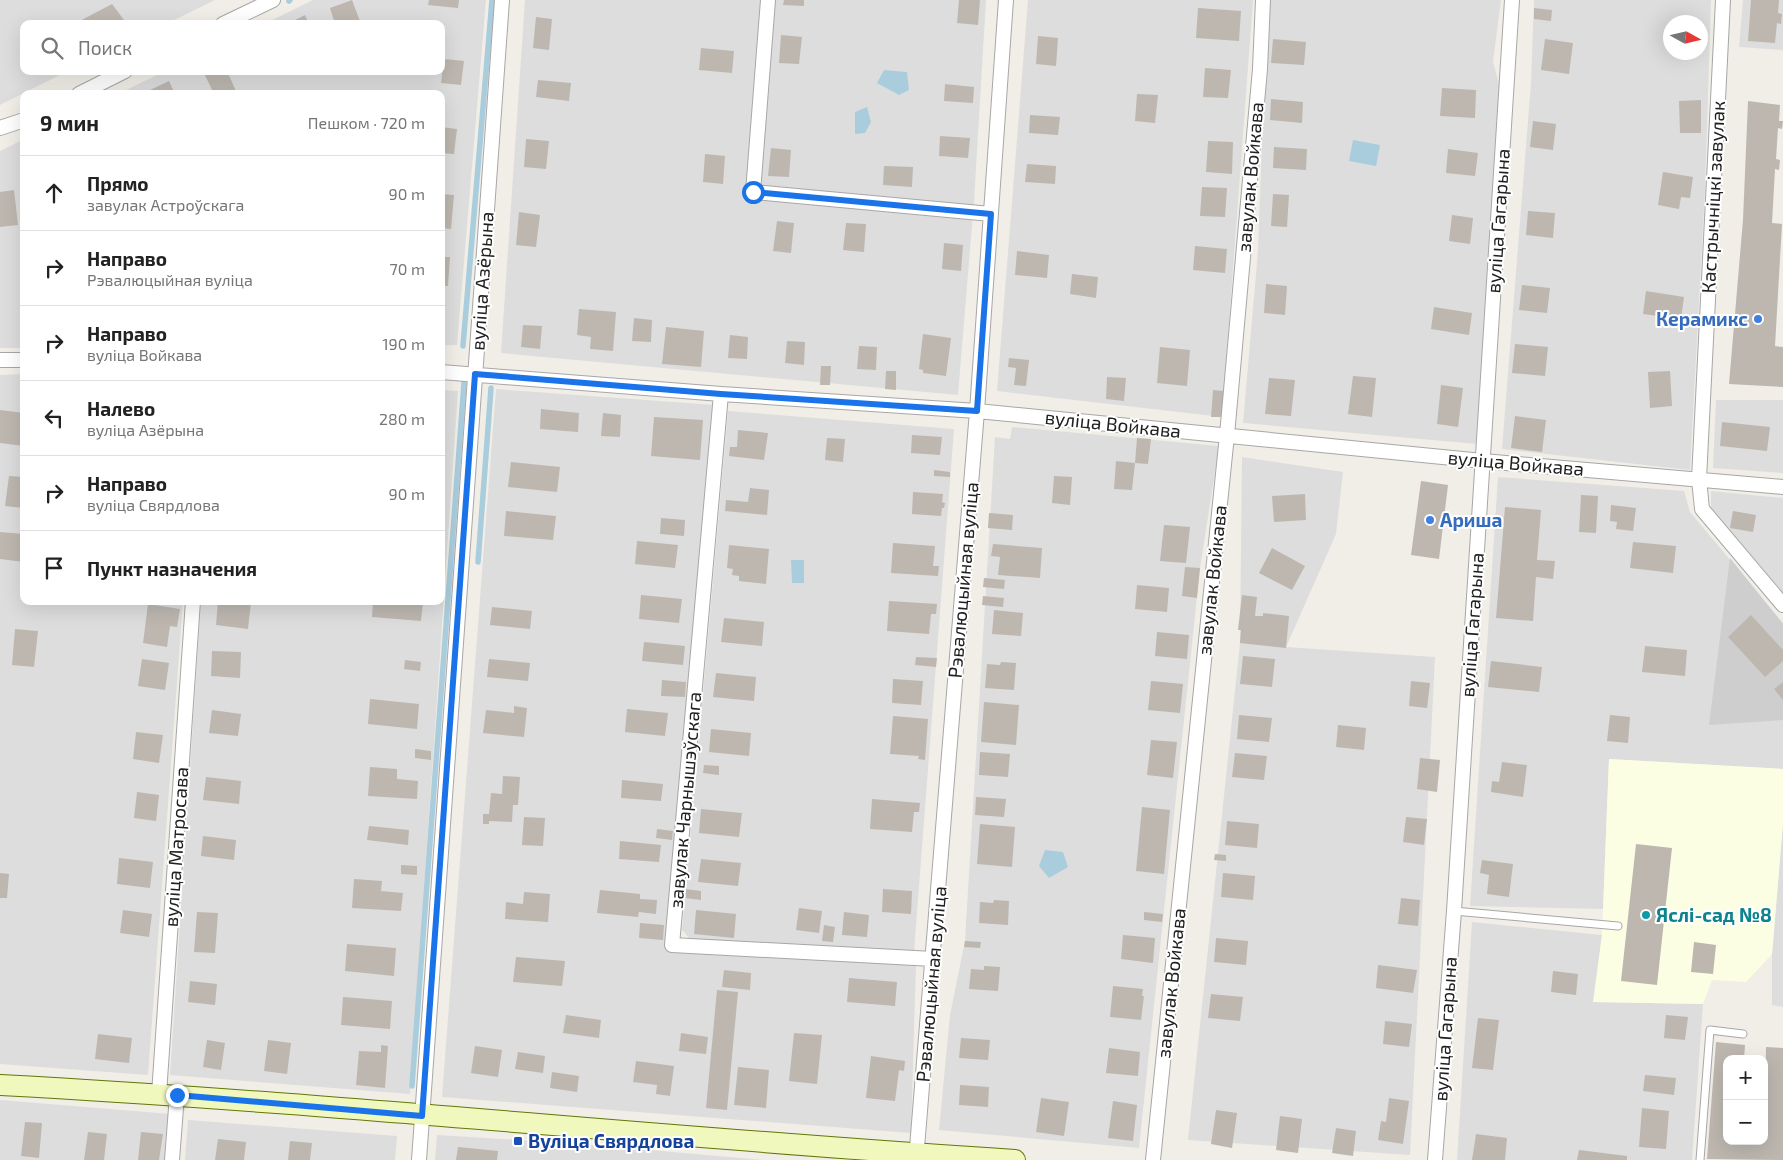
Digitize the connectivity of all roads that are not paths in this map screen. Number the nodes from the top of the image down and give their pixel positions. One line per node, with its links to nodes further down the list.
1 (272, 0): 8 (street)
2 (502, 0): 17 (street, вуліца Азёрына)
3 (768, 0): 13 (street)
4 (1006, 0): 13 (street, Рэвалюцыйная вуліца)
5 (1263, 0): 20 (street, завулак Войкава)
6 (1512, 0): 21 (street, вуліца Гагарына)
7 (1723, 0): 22 (street, Кастрычніцкі завулак)
8 (232, 20)
9 (117, 75): 10 (street)
10 (87, 90)
11 (20, 121): 12 (street)
12 (0, 128)
13 (991, 214): 19 (street, Рэвалюцыйная вуліца)
14 (0, 360): 15 (street)
15 (20, 360)
16 (445, 372): 17 (street, вуліца Войкава)
17 (475, 374): 18 (street, вуліца Войкава); 32 (street, вуліца Азёрына)
18 (721, 394): 19 (street, вуліца Войкава); 28 (street, завулак Чарнышэўскага)
19 (977, 411): 20 (street, вуліца Войкава); 28 (street, Рэвалюцыйная вуліца)
20 (1227, 435): 21 (street, вуліца Войкава); 37 (street, завулак Войкава)
21 (1483, 461): 22 (street, вуліца Войкава); 26 (street, вуліца Гагарына)
22 (1699, 478): 23 (street, вуліца Войкава); 25 (street, Кастрычніцкі завулак)
23 (1783, 487)
24 (193, 605): 31 (street, вуліца Матросава)
25 (1783, 605)
26 (1454, 911): 27 (lane); 38 (street, вуліца Гагарына)
27 (1618, 926)
28 (933, 959): 33 (street, Рэвалюцыйная вуліца)
29 (1743, 1034): 39 (lane)
30 (0, 1085): 31 (main road)
31 (168, 1095): 32 (main road); 34 (street, вуліца Матросава)
32 (422, 1116): 33 (main road); 35 (street, вуліца Азёрына)
33 (916, 1157): 36 (main road)
34 (172, 1160)
35 (419, 1160)
36 (1015, 1160)
37 (1153, 1160)
38 (1435, 1160)
39 (1700, 1160)

